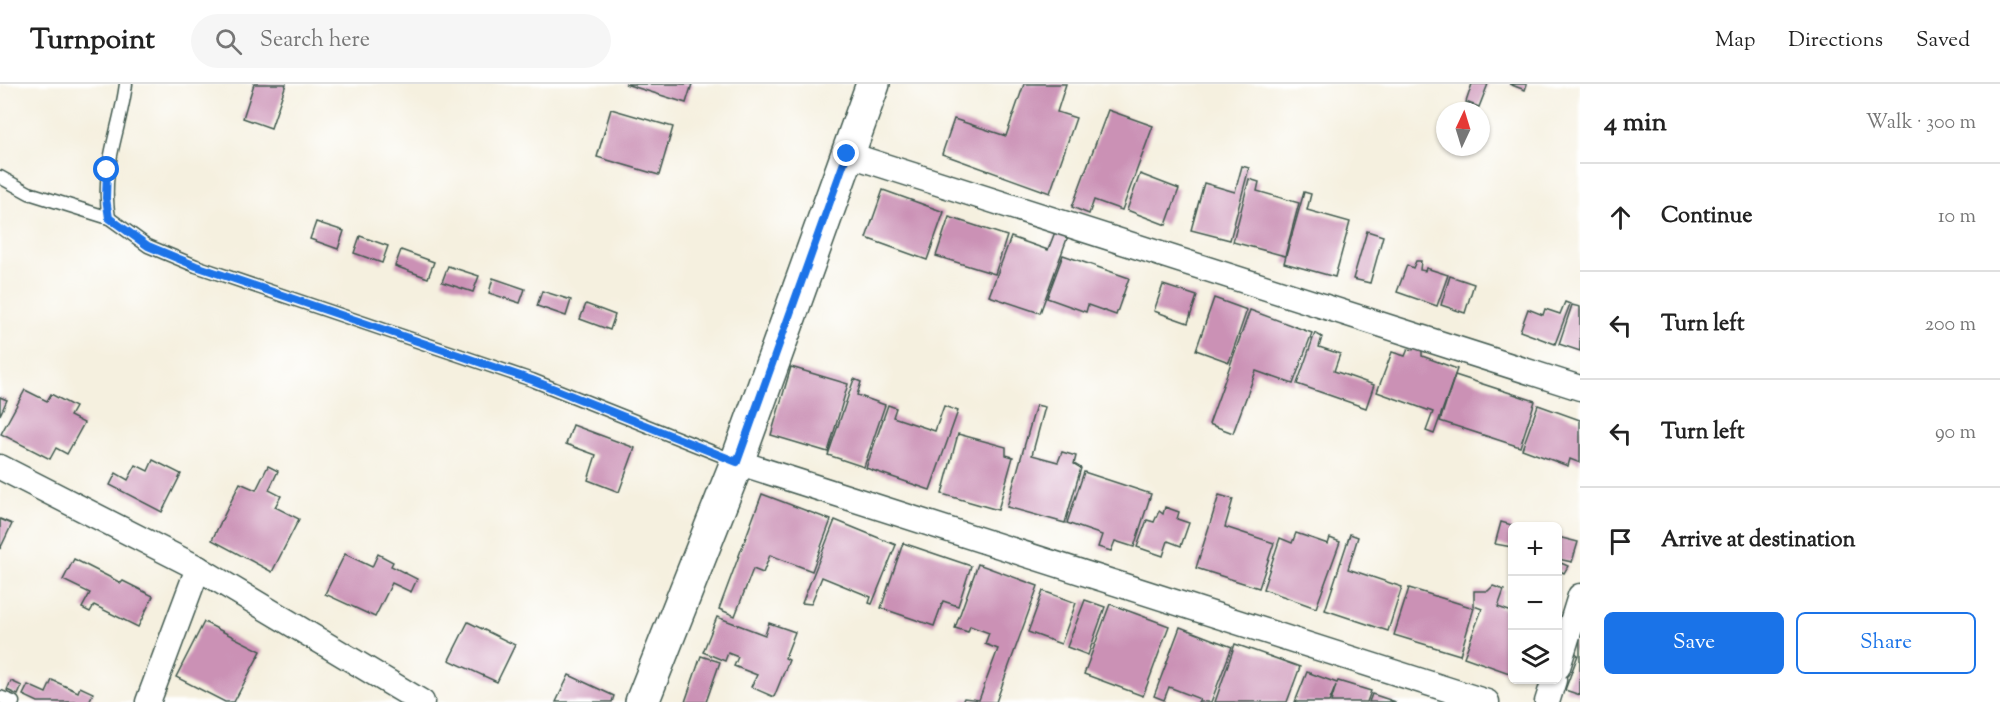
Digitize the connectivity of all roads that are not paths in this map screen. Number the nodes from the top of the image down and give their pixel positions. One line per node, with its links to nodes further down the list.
1 (126, 84): 5 (lane)
2 (873, 84): 3 (street)
3 (847, 154): 6 (street); 7 (street)
4 (0, 177): 5 (lane)
5 (109, 218): 7 (lane)
6 (1580, 388)
7 (737, 462): 17 (street); 18 (street)
8 (0, 467): 9 (street)
9 (198, 568): 15 (street); 16 (street)
10 (1580, 596): 11 (street)
11 (1562, 652)
12 (1553, 684): 19 (street)
13 (0, 697): 14 (lane)
14 (13, 702)
15 (148, 702)
16 (422, 702)
17 (642, 702)
18 (1487, 702)
19 (1546, 702)

